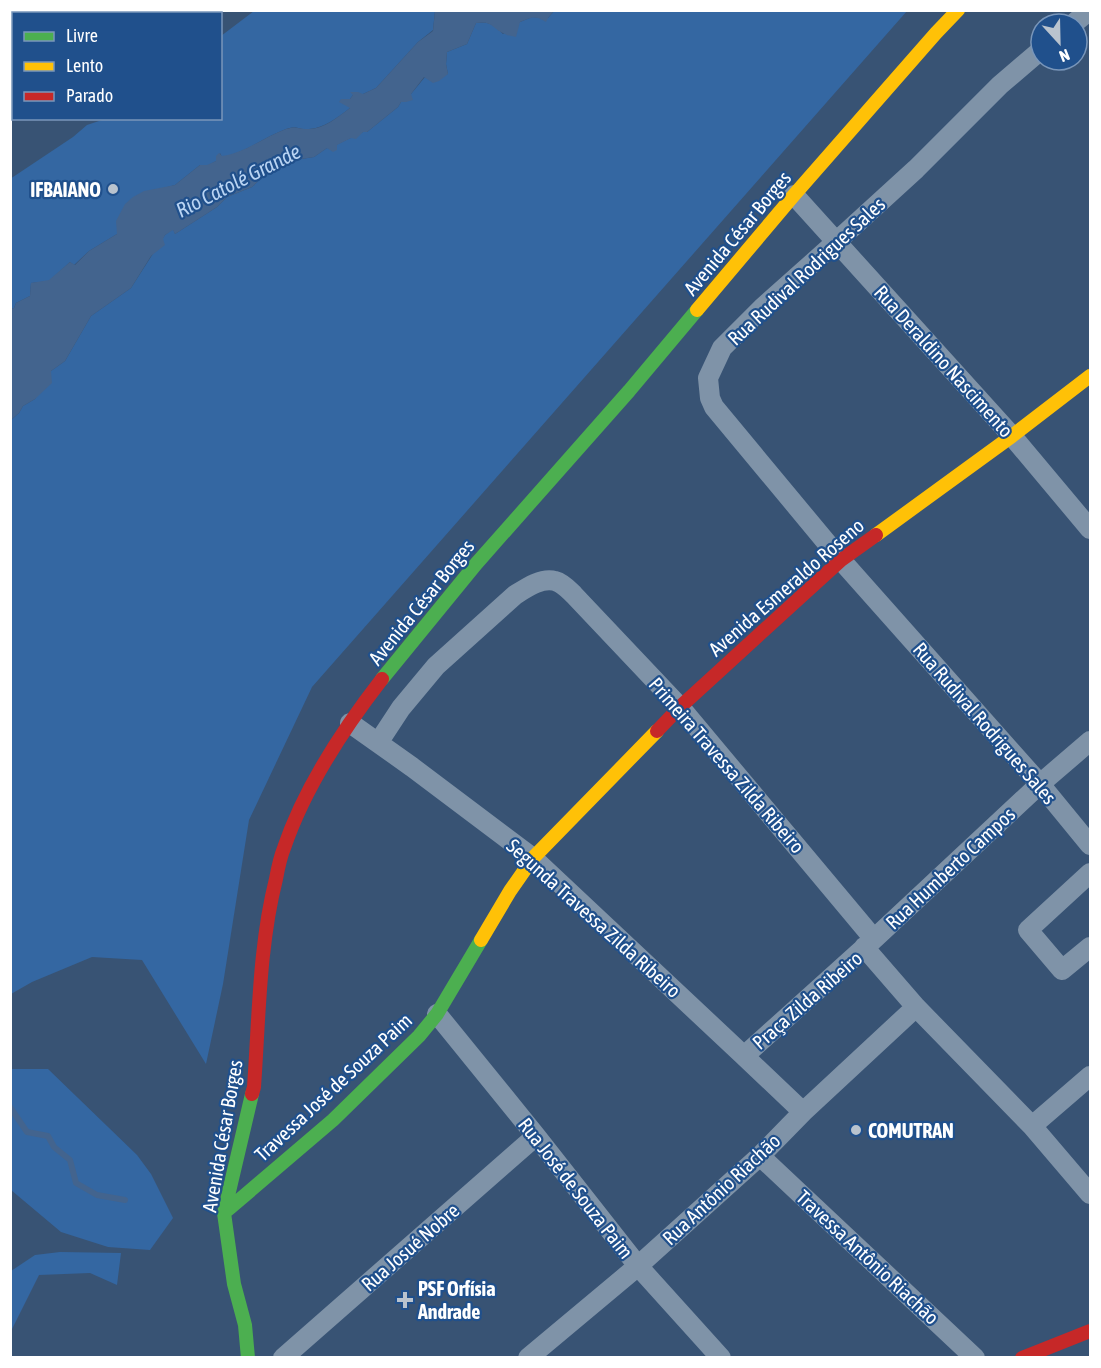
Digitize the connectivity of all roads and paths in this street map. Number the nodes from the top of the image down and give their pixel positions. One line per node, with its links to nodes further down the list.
1 (958, 10): 3 (street, Avenida César Borges)
2 (1029, 60): 4 (street, Rua Rudival Rodrigues Sales)
3 (794, 195): 4 (street, Rua Deraldino Nascimento); 10 (street, Avenida César Borges)
4 (836, 242): 6 (street, Rua Deraldino Nascimento); 8 (street, Rua Rudival Rodrigues Sales)
5 (1090, 376): 6 (street, Avenida Esmeraldo Roseno)
6 (1012, 436): 7 (street, Rua Deraldino Nascimento); 8 (street, Avenida Esmeraldo Roseno)
7 (1090, 529)
8 (841, 560): 9 (street, Avenida Esmeraldo Roseno); 13 (street, Rua Rudival Rodrigues Sales)
9 (680, 707): 12 (street, Primeira Travessa Zilda Ribeiro); 15 (street, Avenida Esmeraldo Roseno); 17 (street, Primeira Travessa Zilda Ribeiro)
10 (350, 723): 12 (street, Segunda Travessa Zilda Ribeiro); 28 (street, Avenida César Borges)
11 (1090, 741): 13 (street, Rua Humberto Campos)
12 (378, 743): 15 (street, Segunda Travessa Zilda Ribeiro)
13 (1040, 784): 14 (street, Rua Rudival Rodrigues Sales); 17 (street, Rua Humberto Campos)
14 (1090, 845)
15 (533, 858): 20 (street, Travessa José de Souza Paim); 21 (street, Segunda Travessa Zilda Ribeiro)
16 (1090, 873): 18 (street)
17 (869, 943): 19 (street, Praça Zilda Ribeiro); 21 (street, Praça Zilda Ribeiro)
18 (1090, 946)
19 (916, 1007): 23 (street); 24 (street)
20 (437, 1014): 25 (street, Rua José de Souza Paim); 28 (street, Travessa José de Souza Paim)
21 (744, 1056): 23 (street, Praça Zilda Ribeiro)
22 (1090, 1076): 24 (street)
23 (803, 1112): 26 (street, Rua Antônio Riachão)
24 (1032, 1125): 27 (street)
25 (536, 1136): 29 (street, Rua José de Souza Paim); 32 (street, Rua Josué Nobre)
26 (760, 1156): 29 (street, Rua Antônio Riachão); 35 (street, Travessa Antônio Riachão)
27 (1090, 1194)
28 (224, 1214): 31 (street, Avenida César Borges)
29 (638, 1266): 33 (street, Rua Antônio Riachão); 34 (street, Rua José de Souza Paim)
30 (1090, 1331): 36 (street)
31 (248, 1358)
32 (283, 1358)
33 (528, 1358)
34 (721, 1358)
35 (975, 1358)
36 (1022, 1358)

